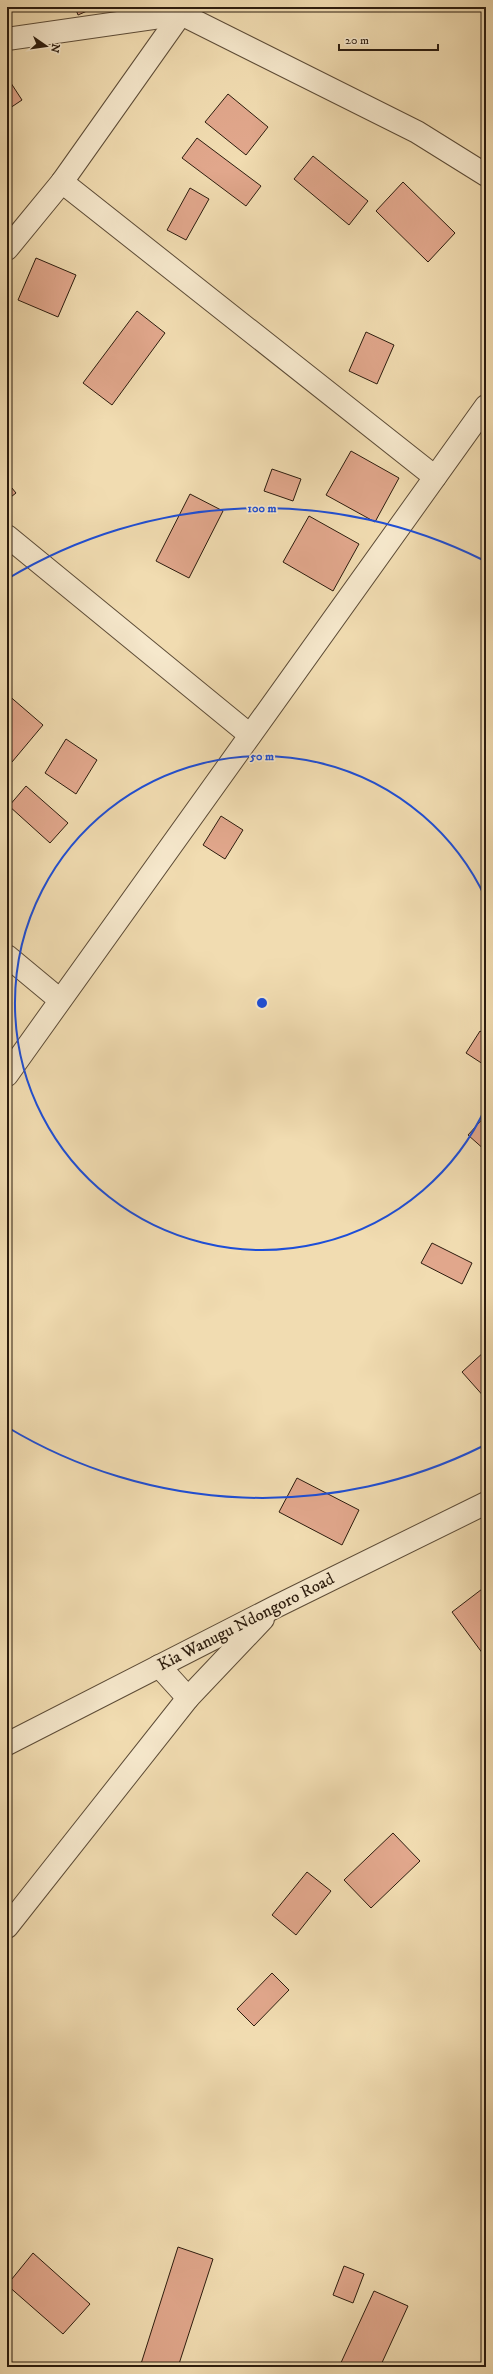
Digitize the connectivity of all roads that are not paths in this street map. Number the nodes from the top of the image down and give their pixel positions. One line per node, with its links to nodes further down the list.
1 (182, 11): 2 (street); 3 (street); 4 (street)
2 (7, 39)
3 (486, 175)
4 (62, 182): 5 (street); 7 (street)
5 (7, 249)
6 (486, 406): 7 (street)
7 (435, 477): 9 (street)
8 (7, 536): 9 (street)
9 (250, 735): 11 (street)
10 (7, 956): 11 (street)
11 (60, 1000): 12 (street)
12 (7, 1075)
13 (486, 1502): 14 (street, Kia Wanugu Ndongoro Road)
14 (275, 1606): 15 (street, Kia Wanugu Ndongoro Road); 16 (street)
15 (159, 1666): 16 (street); 17 (street, Kia Wanugu Ndongoro Road)
16 (188, 1698): 18 (street)
17 (7, 1744)
18 (7, 1927)

